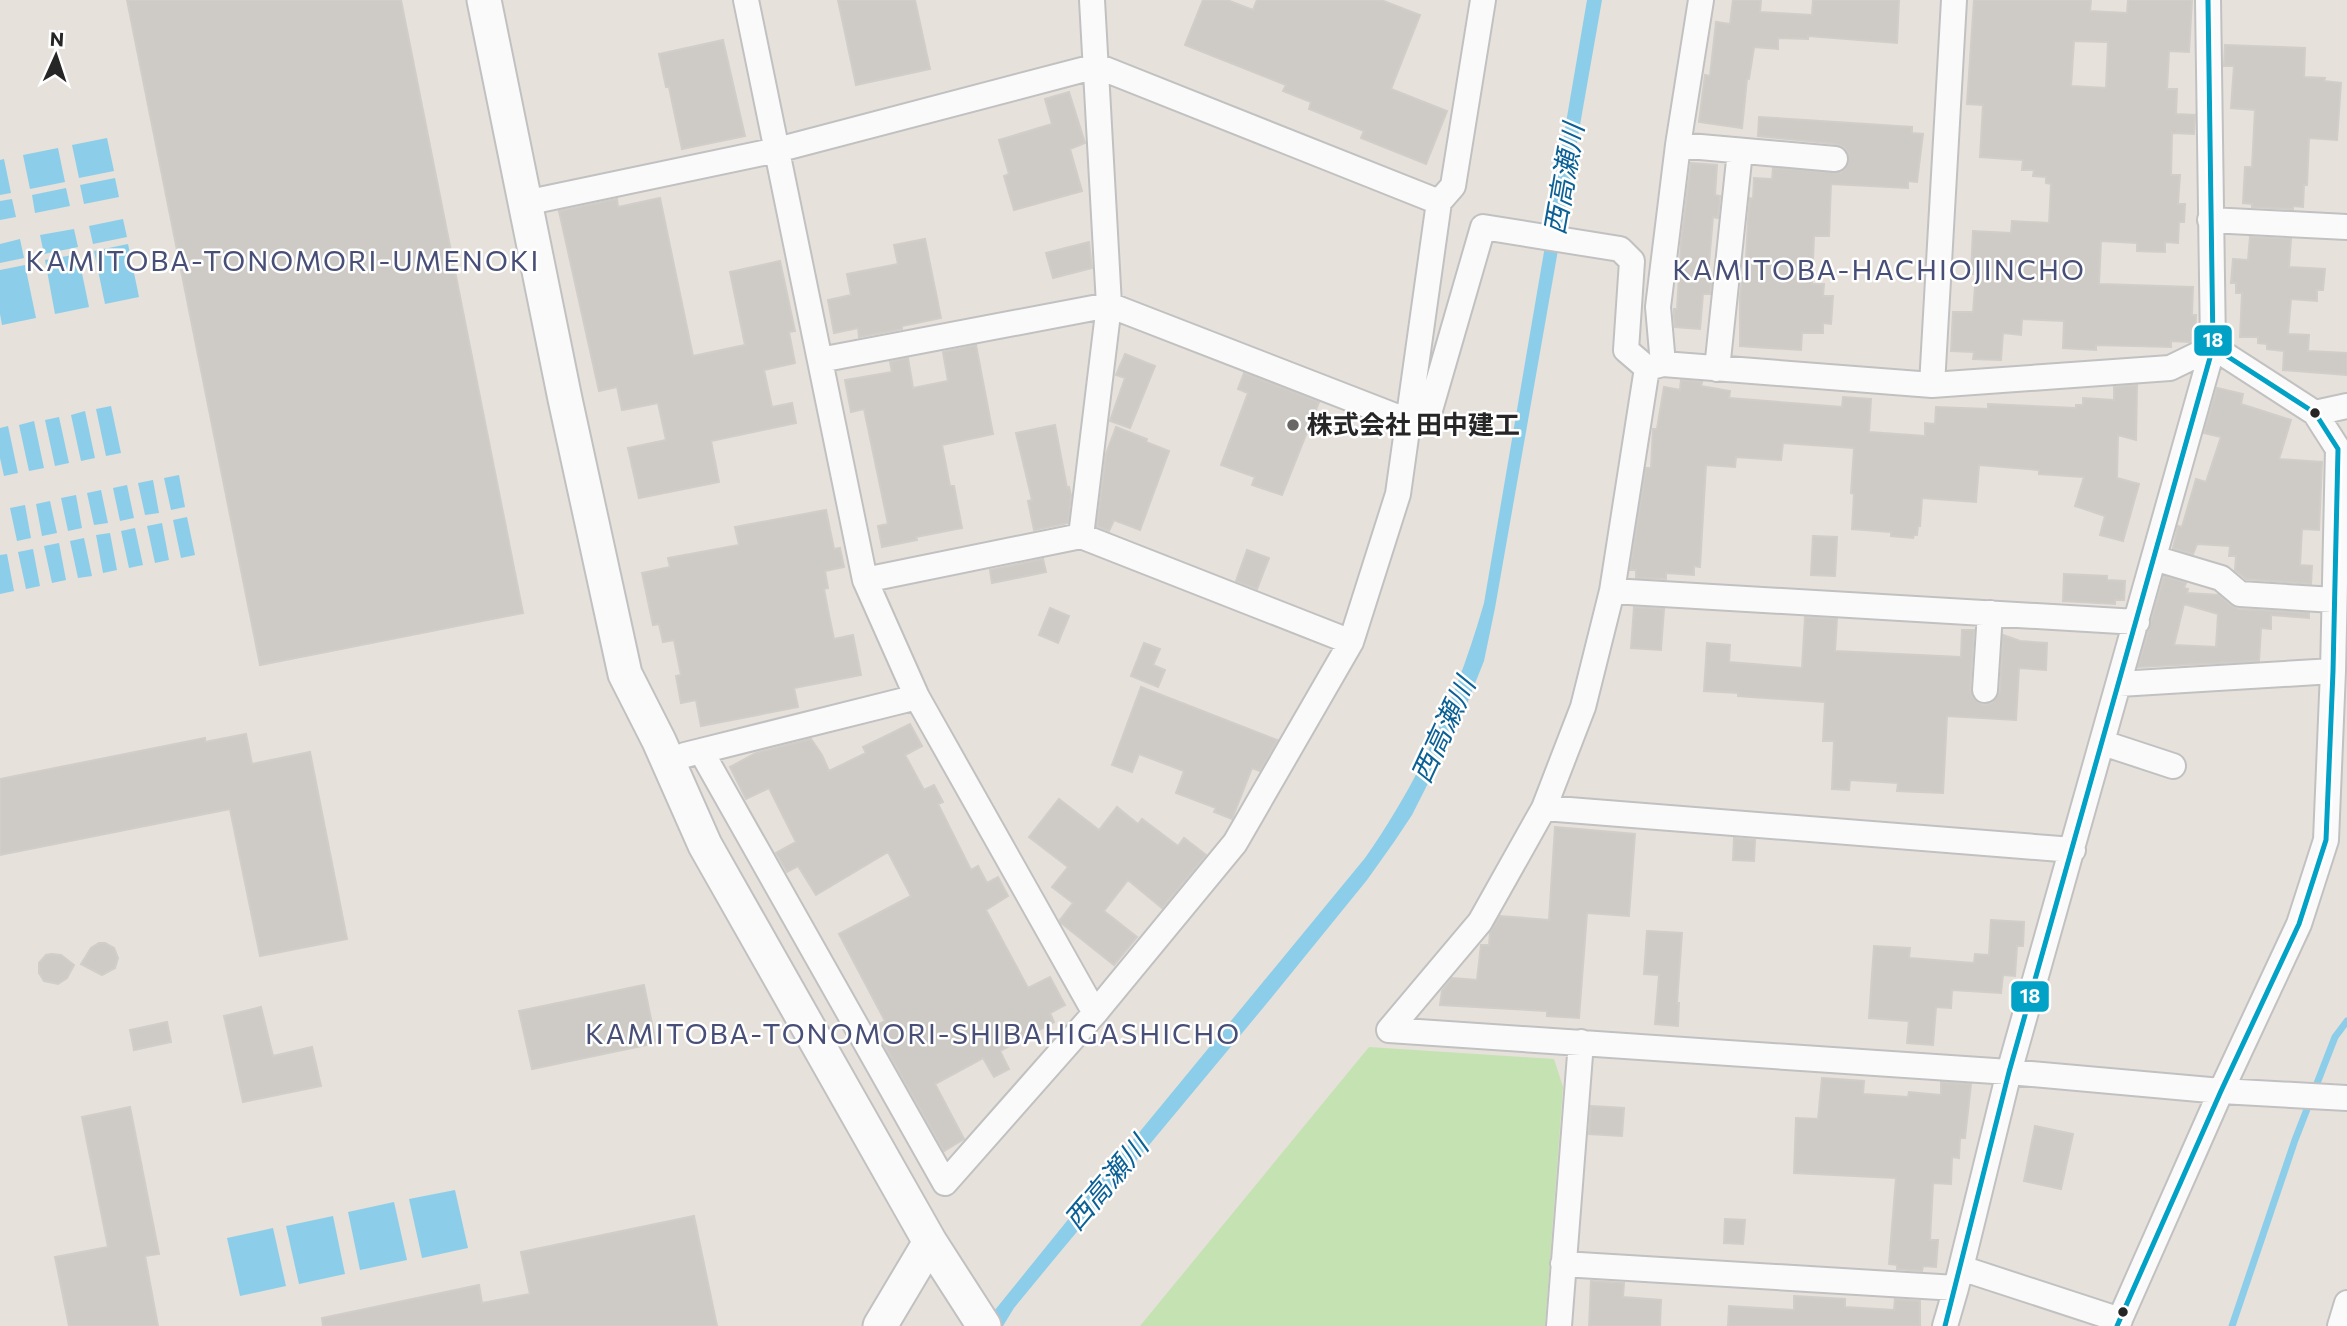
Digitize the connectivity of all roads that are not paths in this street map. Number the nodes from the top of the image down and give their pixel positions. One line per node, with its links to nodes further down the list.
1 (484, 0): 14 (street)
2 (746, 0): 10 (street)
3 (1093, 0): 8 (street)
4 (1483, 0): 13 (street)
5 (1701, 0): 9 (street)
6 (1954, 0): 22 (street)
7 (2208, 0): 15 (street)
8 (1097, 66): 10 (street); 13 (street); 17 (street)
9 (1678, 145): 11 (street); 20 (street)
10 (777, 150): 14 (street); 19 (street)
11 (1740, 151): 12 (street); 21 (street)
12 (1835, 159)
13 (1439, 202): 25 (street)
14 (526, 203): 40 (street)
15 (2210, 220): 16 (street); 18 (street)
16 (2347, 226)
17 (1109, 304): 19 (street); 25 (street); 26 (street)
18 (2213, 347): 22 (street); 24 (street); 27 (street)
19 (820, 360): 28 (street)
20 (1655, 366): 21 (street); 25 (street); 29 (street)
21 (1717, 369): 22 (street)
22 (1932, 385)
23 (2347, 406): 24 (street)
24 (2315, 413): 30 (street)
25 (1408, 421): 33 (street)
26 (1081, 536): 28 (street); 33 (street)
27 (2154, 558): 30 (street); 32 (street)
28 (865, 580): 37 (street)
29 (1612, 591): 31 (street); 43 (street)
30 (2334, 600): 34 (street)
31 (1990, 613): 32 (street); 36 (street)
32 (2137, 622): 35 (street)
33 (1351, 642): 45 (street)
34 (2333, 671): 35 (street); 42 (street)
35 (2119, 684): 38 (street)
36 (1985, 690)
37 (916, 697): 39 (street); 45 (street)
38 (2103, 743): 41 (street); 44 (street)
39 (701, 751): 40 (street); 45 (street)
40 (667, 760): 50 (street)
41 (2173, 766)
42 (2337, 790): 48 (street)
43 (1544, 808): 44 (street); 46 (street)
44 (2073, 850): 47 (street)
45 (1095, 1013)
46 (1581, 1042): 47 (street); 51 (street)
47 (2009, 1072): 48 (street); 52 (street)
48 (2221, 1091): 49 (street); 54 (street)
49 (2347, 1098)
50 (930, 1242): 55 (street); 56 (street)
51 (1563, 1264): 52 (street); 57 (street)
52 (1959, 1278): 54 (street); 58 (street)
53 (2347, 1303): 59 (street)
54 (2118, 1323)
55 (880, 1326)
56 (984, 1326)
57 (1559, 1326)
58 (1945, 1326)
59 (2340, 1326)

